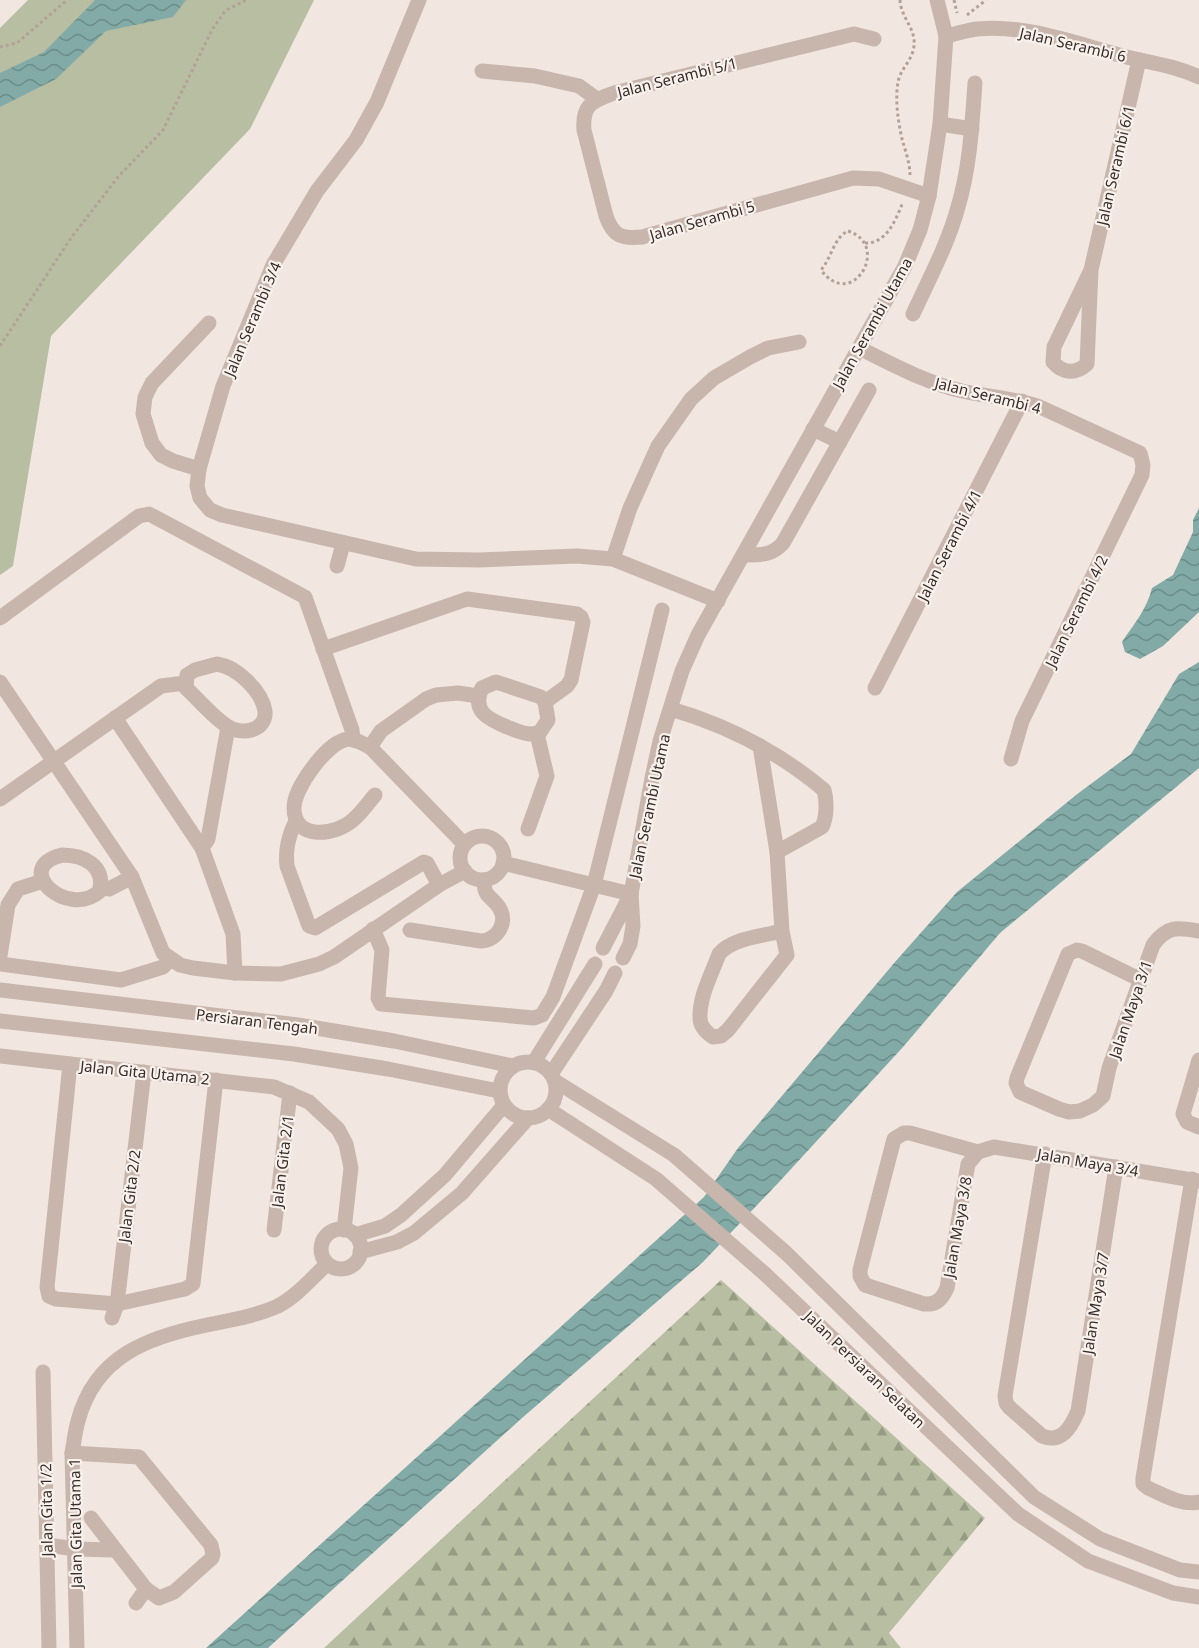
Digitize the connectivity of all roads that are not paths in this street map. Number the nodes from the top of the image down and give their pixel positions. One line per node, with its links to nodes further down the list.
1 (419, 0): 25 (street, Jalan Serambi 3/4)
2 (937, 0): 3 (street, Jalan Serambi Utama)
3 (946, 36): 5 (street, Jalan Serambi 6); 10 (street, Jalan Serambi Utama)
4 (874, 39): 9 (street, Jalan Serambi 5/1)
5 (1139, 60): 7 (street, Jalan Serambi 6); 14 (street, Jalan Serambi 6/1)
6 (482, 71): 9 (street, Jalan Serambi 5/1)
7 (1199, 77)
8 (975, 83): 11 (street, Jalan Serambi Utama)
9 (597, 99): 12 (street, Jalan Serambi 5)
10 (940, 124): 11 (street); 12 (street, Jalan Serambi Utama)
11 (972, 129): 15 (street, Jalan Serambi Utama)
12 (929, 196): 13 (street, Jalan Serambi Utama)
13 (905, 267): 15 (street); 19 (street, Jalan Serambi Utama)
14 (1091, 270): 14 (street, Jalan Serambi 6/1)
15 (931, 276): 16 (street, Jalan Serambi Utama)
16 (914, 314)
17 (209, 322): 25 (street)
18 (799, 342): 28 (street)
19 (858, 348): 21 (street, Jalan Serambi 4); 22 (street, Jalan Serambi Utama)
20 (869, 390): 23 (street, Jalan Serambi Utama)
21 (1022, 401): 24 (street, Jalan Serambi 4); 36 (street, Jalan Serambi 4/1)
22 (813, 429): 23 (street); 27 (street, Jalan Serambi Utama)
23 (840, 442): 27 (street, Jalan Serambi Utama)
24 (1143, 465): 46 (street, Jalan Serambi 4/2)
25 (199, 469): 26 (street, Jalan Serambi 3/4)
26 (343, 544): 28 (street, Jalan Serambi 3/4); 29 (street)
27 (743, 555): 30 (street, Jalan Serambi Utama)
28 (613, 559): 30 (street, Jalan Serambi 3/4)
29 (337, 566)
30 (717, 601): 39 (street, Jalan Serambi Utama)
31 (662, 610): 61 (street)
32 (0, 618): 33 (street)
33 (323, 649): 38 (street); 43 (street)
34 (0, 682): 47 (street)
35 (185, 683): 40 (street); 41 (street); 41 (street)
36 (875, 688)
37 (478, 696): 38 (street); 42 (street); 45 (street)
38 (545, 702): 42 (street)
39 (671, 708): 44 (street); 63 (street, Jalan Serambi Utama)
40 (115, 718): 47 (street); 53 (street)
41 (228, 727): 53 (street)
42 (537, 734): 51 (street)
43 (353, 740): 45 (street); 50 (street)
44 (760, 746): 54 (street); 54 (street)
45 (370, 747): 52 (street)
46 (1011, 759)
47 (54, 761): 49 (street); 57 (street)
48 (375, 795): 50 (street)
49 (0, 799)
50 (296, 821): 60 (street)
51 (528, 829)
52 (464, 844): 55 (street); 56 (street)
53 (202, 848): 74 (street)
54 (777, 852): 66 (street)
55 (503, 863): 58 (street); 61 (street)
56 (465, 871): 58 (street); 60 (street)
57 (132, 877): 62 (street); 70 (street)
58 (484, 879): 65 (street)
59 (43, 881): 62 (street); 62 (street); 69 (street)
60 (439, 885): 64 (street)
61 (594, 885): 63 (street); 64 (street)
62 (100, 887)
63 (631, 894): 68 (street, Jalan Serambi Utama); 71 (street, Jalan Serambi Utama)
64 (373, 929): 74 (street)
65 (410, 930)
66 (782, 931): 66 (street)
67 (1199, 931): 76 (street, Jalan Maya 3/1)
68 (603, 948)
69 (0, 956)
70 (171, 958): 72 (street); 74 (street)
71 (623, 958)
72 (0, 964)
73 (595, 964): 81 (street)
74 (235, 973)
75 (615, 973): 85 (street)
76 (1139, 979): 76 (street, Jalan Maya 3/1)
77 (0, 990): 83 (street, Persiaran Tengah)
78 (0, 1021): 88 (street, Persiaran Tengah)
79 (0, 1056): 82 (street, Jalan Gita Utama 2)
80 (1199, 1060): 91 (street)
81 (534, 1062): 83 (street); 85 (street, Jalan Persiaran Selatan)
82 (70, 1064): 84 (street, Jalan Gita Utama 2); 100 (street)
83 (513, 1066): 88 (street)
84 (144, 1072): 86 (street, Jalan Gita Utama 2); 100 (street, Jalan Gita 2/2)
85 (553, 1078): 89 (street); 108 (street, Jalan Persiaran Selatan)
86 (216, 1080): 87 (street, Jalan Gita Utama 2); 100 (street)
87 (290, 1092): 96 (street, Jalan Gita 2/1); 97 (street, Jalan Gita Utama 2)
88 (502, 1098): 90 (street); 97 (street)
89 (548, 1109): 90 (street); 110 (street, Jalan Persiaran Selatan)
90 (528, 1118): 98 (street)
91 (1199, 1127)
92 (978, 1152): 92 (street, Jalan Maya 3/8); 93 (street, Jalan Maya 3/4)
93 (1045, 1154): 94 (street, Jalan Maya 3/4); 94 (street, Jalan Maya 3/7)
94 (1116, 1167): 95 (street, Jalan Maya 3/4)
95 (1195, 1180): 103 (street)
96 (274, 1230)
97 (349, 1232): 98 (street); 99 (street)
98 (360, 1252): 99 (street)
99 (327, 1264): 102 (street, Jalan Gita Utama 1)
100 (115, 1311)
101 (43, 1372): 105 (street, Jalan Gita 1/2)
102 (72, 1452): 106 (street, Jalan Gita Utama 1); 109 (street)
103 (1199, 1502)
104 (91, 1518): 107 (street)
105 (47, 1545): 106 (street); 112 (street, Jalan Gita 1/2)
106 (76, 1548): 107 (street); 113 (street, Jalan Gita Utama 1)
107 (114, 1550): 109 (street)
108 (1199, 1572)
109 (146, 1589): 111 (street)
110 (1199, 1596)
111 (136, 1603)
112 (50, 1648)
113 (77, 1648)

